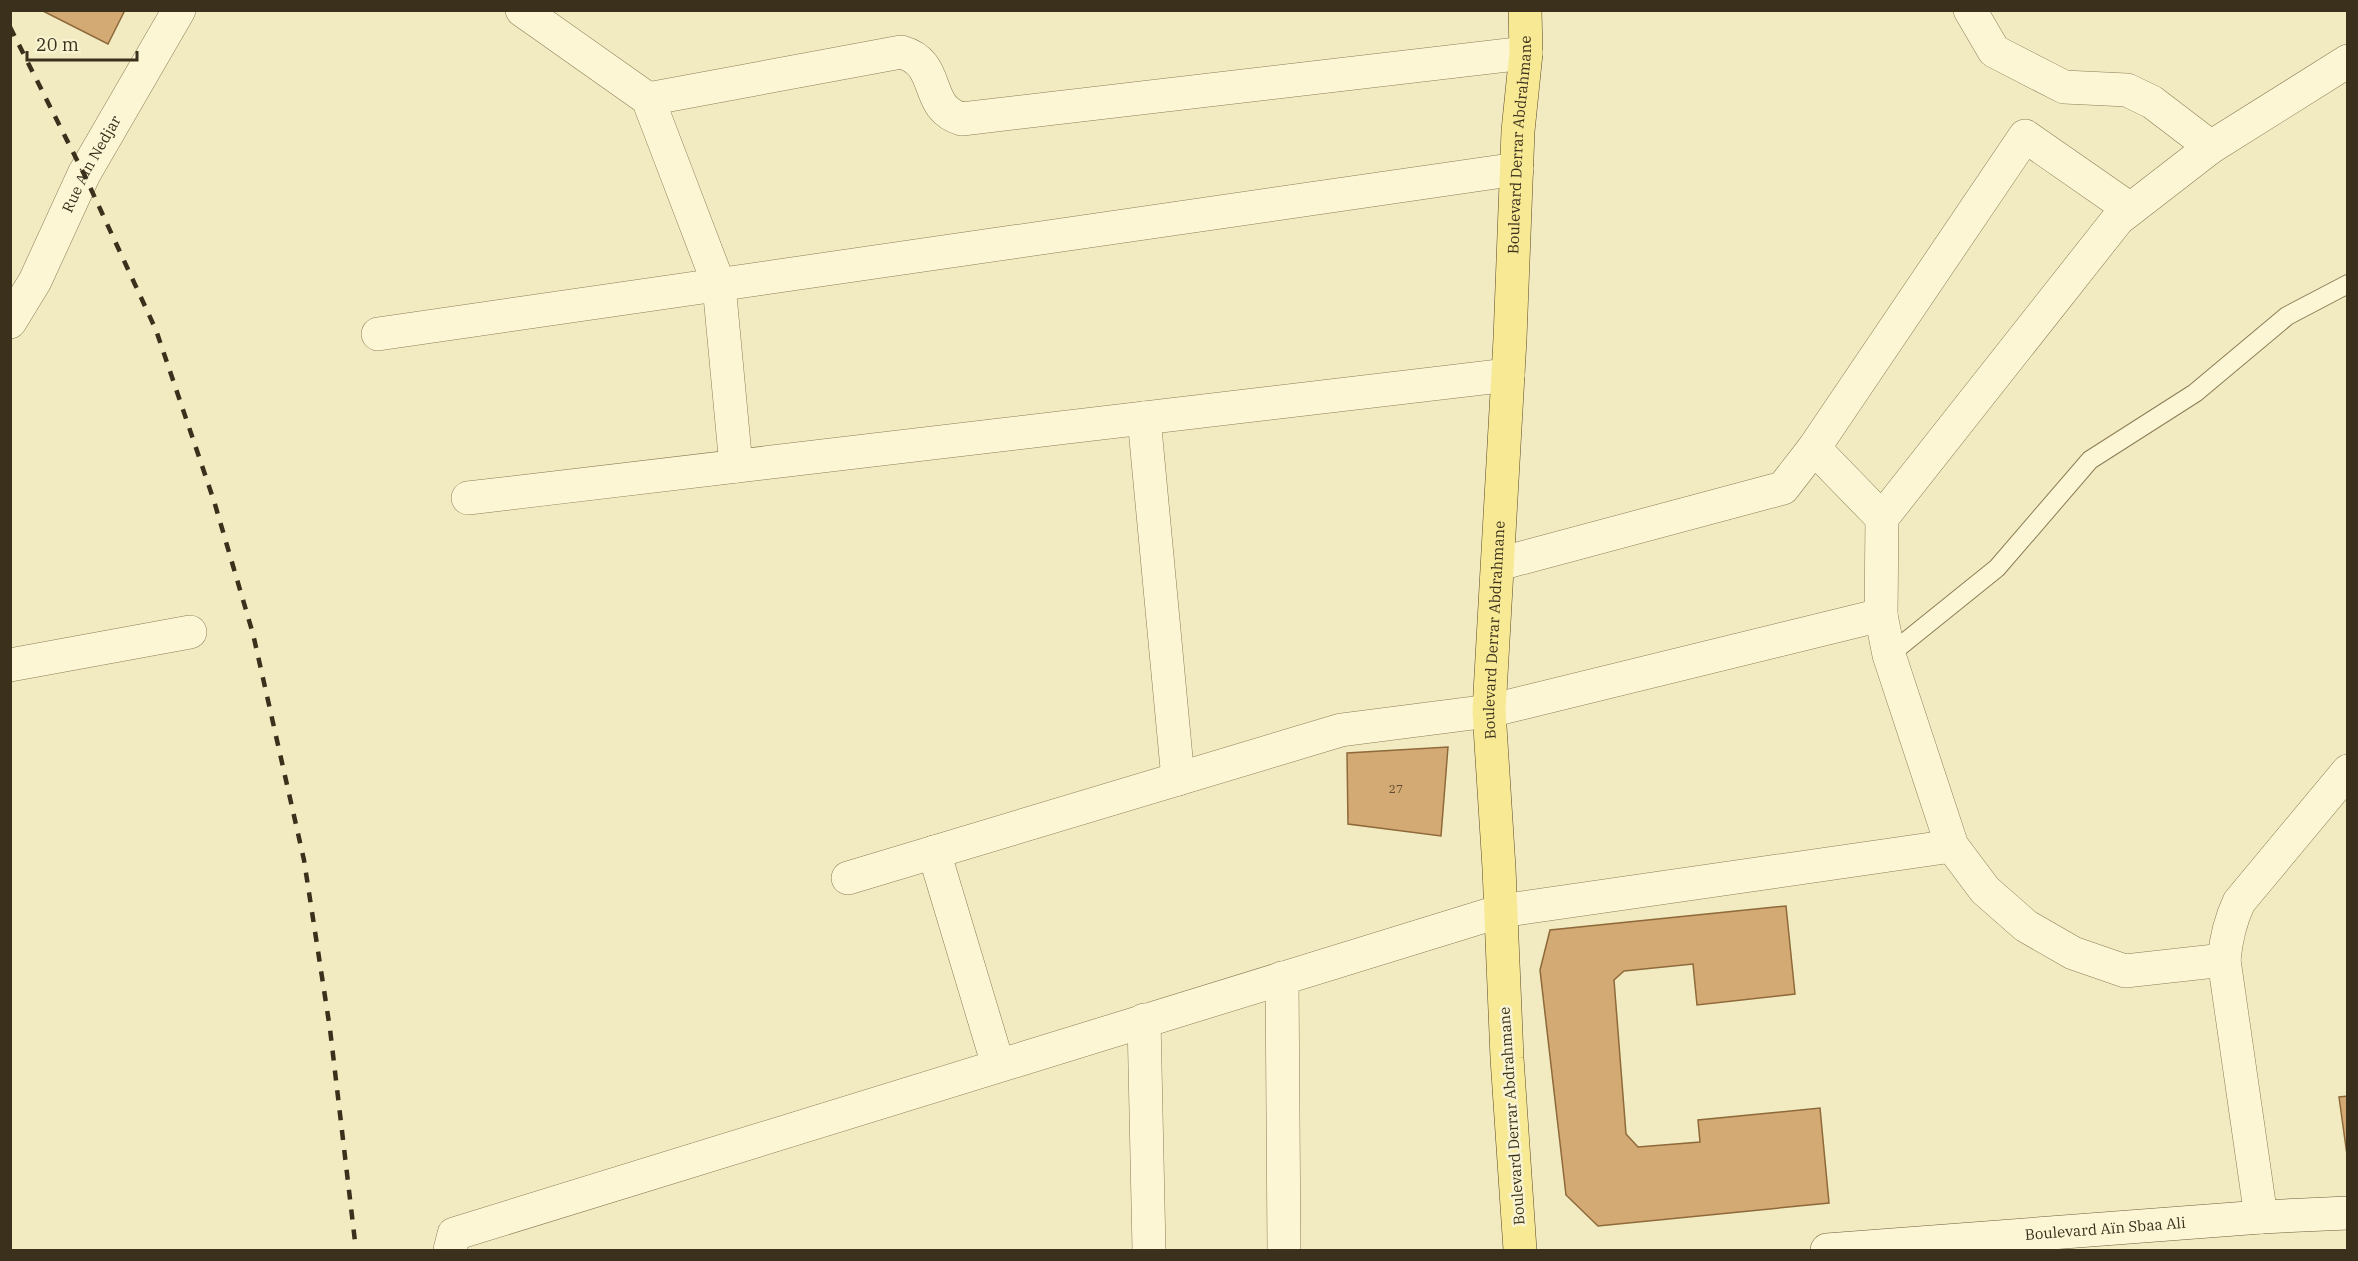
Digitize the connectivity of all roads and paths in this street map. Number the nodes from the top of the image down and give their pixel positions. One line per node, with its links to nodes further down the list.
1 (180, 10): 13 (street, Rue Ain Nedjar)
2 (522, 10): 7 (street)
3 (1525, 10): 5 (main road, Boulevard Derrar Abdrahmane)
4 (1970, 10): 8 (street)
5 (1526, 53): 7 (street); 9 (main road, Boulevard Derrar Abdrahmane)
6 (2348, 61): 8 (street)
7 (648, 99): 12 (street)
8 (2211, 147): 10 (street)
9 (1517, 169): 12 (street); 15 (main road, Boulevard Derrar Abdrahmane)
10 (2130, 209): 17 (street); 20 (street)
11 (2348, 284): 24 (lane)
12 (719, 285): 14 (street); 18 (street)
13 (10, 322)
14 (378, 334)
15 (1508, 375): 16 (street); 21 (main road, Boulevard Derrar Abdrahmane)
16 (1144, 418): 18 (street); 28 (street)
17 (1814, 448): 20 (street); 21 (street)
18 (736, 466): 19 (street)
19 (468, 498)
20 (1882, 518): 22 (street)
21 (1498, 564): 26 (main road, Boulevard Derrar Abdrahmane)
22 (1881, 615): 24 (street); 26 (street)
23 (190, 632): 25 (street)
24 (1889, 655): 29 (street)
25 (10, 665)
26 (1489, 711): 28 (street); 32 (main road, Boulevard Derrar Abdrahmane)
27 (2348, 771): 33 (street)
28 (1178, 778): 30 (street)
29 (1952, 846): 32 (street); 33 (street)
30 (934, 852): 31 (street); 36 (street)
31 (848, 878)
32 (1501, 911): 34 (street); 42 (main road, Boulevard Derrar Abdrahmane)
33 (2224, 960): 38 (street)
34 (1282, 978): 35 (street); 41 (street)
35 (1144, 1020): 36 (street); 40 (street)
36 (998, 1065): 39 (street)
37 (2348, 1213): 38 (street, Boulevard Aïn Sbaa Ali)
38 (2261, 1217): 43 (street, Boulevard Aïn Sbaa Ali)
39 (450, 1251)
40 (1149, 1251)
41 (1284, 1251)
42 (1520, 1251)
43 (1827, 1251)

